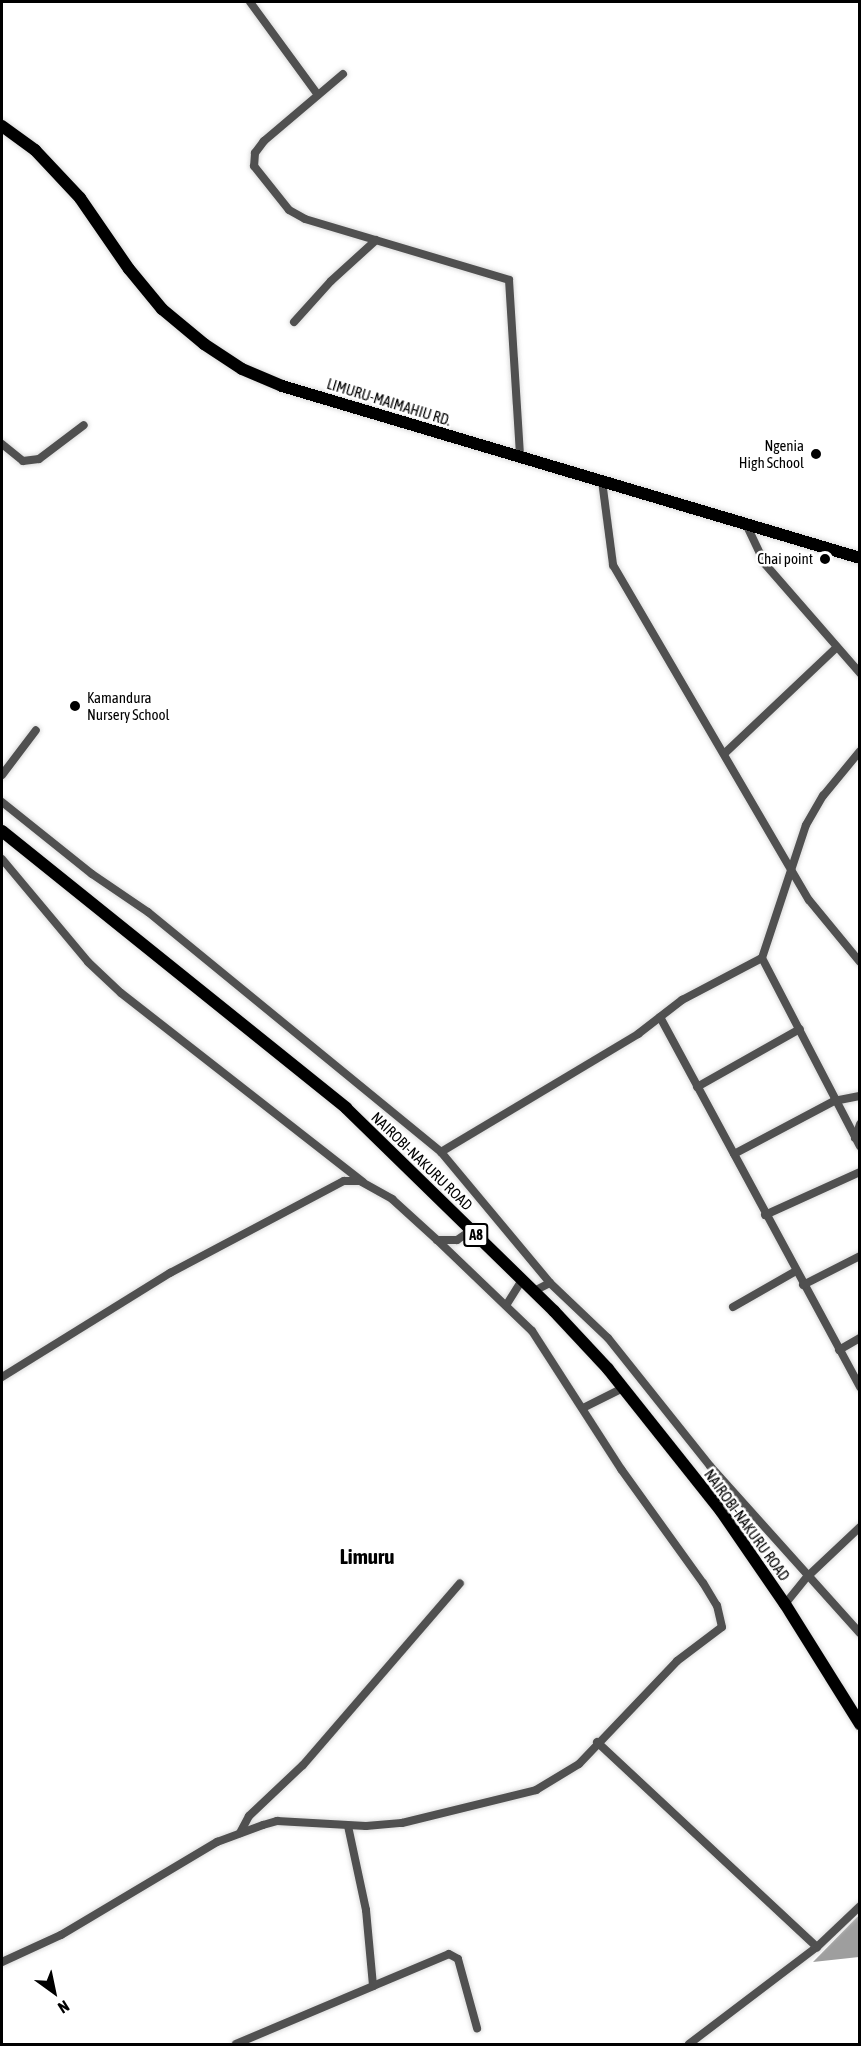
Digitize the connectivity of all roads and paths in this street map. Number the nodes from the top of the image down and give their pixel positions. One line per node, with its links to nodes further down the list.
1 (250, 2): 3 (street)
2 (343, 74): 3 (street)
3 (318, 95): 5 (street)
4 (2, 126): 9 (highway, LIMURU-MAIMAHIU RD.)
5 (376, 240): 6 (street); 9 (street)
6 (294, 322)
7 (84, 425): 8 (street)
8 (2, 444)
9 (520, 457): 10 (highway, LIMURU-MAIMAHIU RD.)
10 (602, 481): 11 (highway, LIMURU-MAIMAHIU RD.); 17 (street)
11 (746, 524): 12 (highway, LIMURU-MAIMAHIU RD.); 13 (street)
12 (860, 558)
13 (837, 647): 14 (street); 17 (street)
14 (860, 673)
15 (36, 730): 18 (street)
16 (860, 751): 22 (street)
17 (725, 753): 22 (street)
18 (2, 775)
19 (2, 802): 33 (street)
20 (2, 831): 38 (highway, NAIROBI-NAKURU ROAD / A8)
21 (2, 859): 36 (street)
22 (791, 871): 23 (street); 24 (street)
23 (762, 958): 25 (street); 26 (street)
24 (860, 962)
25 (660, 1017): 27 (street); 33 (street)
26 (800, 1029): 27 (street); 29 (street)
27 (697, 1087): 34 (street)
28 (860, 1096): 29 (street)
29 (834, 1101): 31 (street); 34 (street)
30 (860, 1124): 31 (street)
31 (855, 1138): 32 (street)
32 (860, 1146)
33 (441, 1152): 43 (street)
34 (734, 1154): 37 (street)
35 (860, 1172): 37 (street)
36 (365, 1184): 39 (street); 50 (street)
37 (765, 1215): 41 (street)
38 (471, 1230): 39 (street); 42 (highway, NAIROBI-NAKURU ROAD / A8)
39 (437, 1240): 46 (street)
40 (860, 1256): 44 (street)
41 (796, 1272): 44 (street); 47 (street)
42 (522, 1280): 45 (highway, NAIROBI-NAKURU ROAD / A8); 46 (street)
43 (550, 1283): 45 (street); 55 (street)
44 (803, 1285): 49 (street)
45 (534, 1291): 52 (highway, NAIROBI-NAKURU ROAD / A8)
46 (507, 1304): 53 (street)
47 (733, 1307)
48 (860, 1338): 49 (street)
49 (839, 1350): 51 (street)
50 (2, 1377)
51 (860, 1387)
52 (623, 1388): 53 (street); 57 (highway, NAIROBI-NAKURU ROAD / A8)
53 (583, 1408): 61 (street)
54 (860, 1527): 55 (street)
55 (807, 1577): 57 (street); 58 (street)
56 (460, 1583): 63 (street)
57 (785, 1604): 59 (highway, NAIROBI-NAKURU ROAD / A8)
58 (860, 1633)
59 (856, 1716): 60 (street)
60 (860, 1733)
61 (597, 1742): 62 (street); 65 (street)
62 (348, 1826): 63 (street); 67 (street)
63 (240, 1833): 66 (street)
64 (860, 1906): 65 (street)
65 (817, 1947): 70 (street)
66 (2, 1962)
67 (373, 1986): 68 (street); 69 (street)
68 (477, 2028)
69 (236, 2044)
70 (689, 2044)

